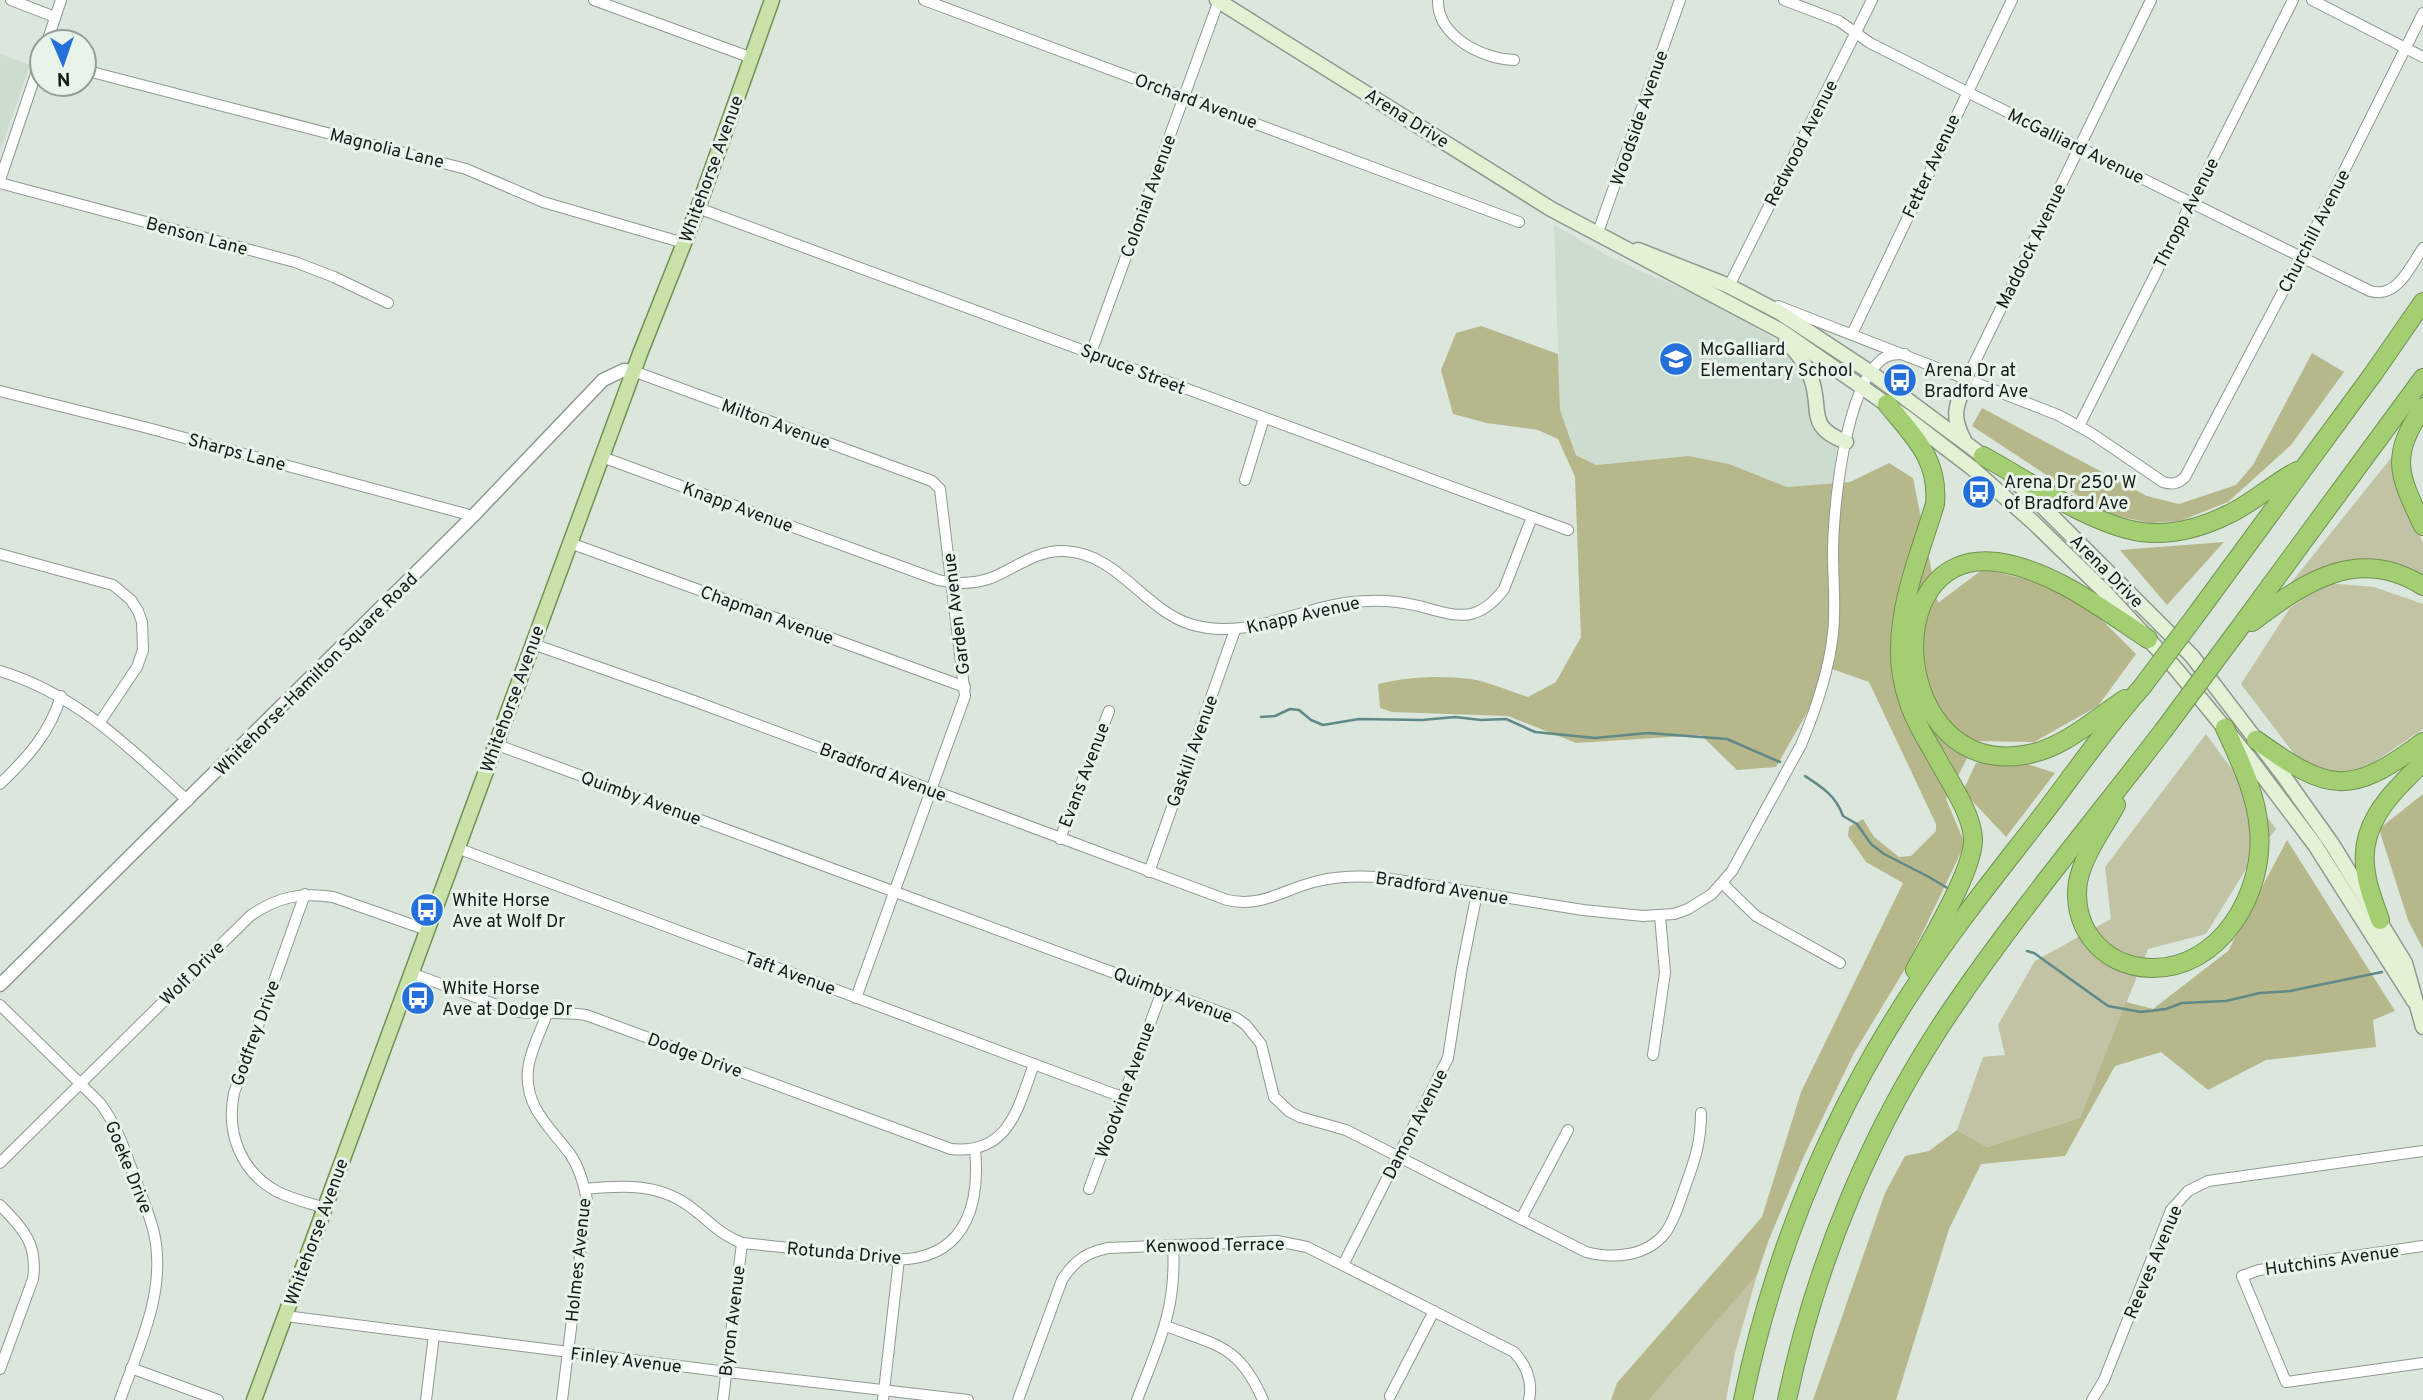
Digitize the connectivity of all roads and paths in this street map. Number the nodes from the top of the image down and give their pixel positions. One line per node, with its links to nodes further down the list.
1 (11, 0): 16 (street)
2 (61, 0): 16 (street)
3 (594, 0): 21 (street)
4 (772, 0): 21 (main road, Whitehorse Avenue)
5 (924, 0): 25 (street, Orchard Avenue)
6 (1218, 0): 25 (street, Colonial Avenue); 32 (main road, Arena Drive)
7 (1438, 0): 22 (street)
8 (1680, 0): 32 (street, Woodside Avenue)
9 (1784, 0): 18 (street, McGalliard Avenue)
10 (1872, 0): 18 (street, Redwood Avenue)
11 (2012, 0): 24 (street, Fetter Avenue)
12 (2151, 0): 27 (street, Maddock Avenue)
13 (2292, 0): 29 (street, Thropp Avenue)
14 (2312, 0): 19 (street)
15 (2423, 13): 19 (street, Churchill Avenue)
16 (55, 17): 17 (street)
17 (51, 28)
18 (1856, 33): 24 (street, McGalliard Avenue); 36 (street, Redwood Avenue)
19 (2406, 48): 20 (street); 35 (street, Churchill Avenue)
20 (2423, 57)
21 (752, 58): 30 (main road, Whitehorse Avenue)
22 (1514, 60)
23 (98, 74): 33 (street, Magnolia Lane)
24 (1966, 92): 27 (street, McGalliard Avenue); 41 (street, Fetter Avenue)
25 (1184, 97): 31 (street, Orchard Avenue); 42 (street, Colonial Avenue)
26 (28, 98): 28 (street)
27 (2079, 147): 29 (street, McGalliard Avenue); 46 (street, Maddock Avenue)
28 (0, 181): 38 (street, Benson Lane)
29 (2191, 203): 35 (street, McGalliard Avenue); 53 (street, Thropp Avenue)
30 (698, 208): 33 (main road, Whitehorse Avenue); 42 (street, Spruce Street)
31 (1519, 222)
32 (1597, 235): 36 (main road, Arena Drive); 40 (main road, Arena Drive)
33 (684, 243): 44 (main road, Whitehorse Avenue)
34 (2423, 248): 35 (street, McGalliard Avenue)
35 (2301, 257): 53 (street, Churchill Avenue)
36 (1729, 286): 37 (main road, Arena Drive)
37 (1746, 294): 41 (street); 45 (main road, Arena Drive)
38 (388, 303)
39 (2423, 303): 58 (highway)
40 (1763, 322): 48 (main road, Arena Drive); 54 (main road)
41 (1852, 334): 43 (street)
42 (1091, 353): 52 (street, Spruce Street)
43 (1905, 354): 45 (street, Bradford Avenue); 46 (street)
44 (633, 372): 57 (main road, Whitehorse Avenue); 59 (street, Milton Avenue); 61 (street, Whitehorse-Hamilton Square Road)
45 (1870, 372): 48 (street, Bradford Avenue); 55 (main road, Arena Drive)
46 (1967, 378): 53 (street); 55 (main road)
47 (2423, 378): 70 (highway)
48 (1861, 386): 50 (main road, Arena Drive); 54 (street, Bradford Avenue)
49 (0, 391): 61 (street, Sharps Lane)
50 (1887, 404): 71 (main road, Arena Drive); 109 (highway)
51 (2423, 407): 63 (highway)
52 (1264, 418): 60 (street); 62 (street, Spruce Street)
53 (2079, 426)
54 (1846, 442): 91 (street, Bradford Avenue)
55 (1966, 444): 56 (main road, Arena Drive)
56 (1983, 456): 58 (highway); 80 (main road, Arena Drive)
57 (602, 457): 65 (main road, Whitehorse Avenue); 67 (street, Knapp Avenue)
58 (2303, 467): 75 (highway, bridge)
59 (919, 477): 67 (street, Garden Avenue)
60 (1245, 480)
61 (473, 516): 87 (street, Whitehorse-Hamilton Square Road)
62 (1532, 517): 64 (street, Spruce Street); 69 (street, Knapp Avenue)
63 (2423, 526)
64 (1568, 530)
65 (570, 542): 72 (main road, Whitehorse Avenue); 74 (street, Chapman Avenue)
66 (0, 554): 78 (street)
67 (953, 583): 69 (street, Knapp Avenue); 74 (street, Garden Avenue)
68 (2423, 586): 70 (highway)
69 (1235, 630): 90 (street, Gaskill Avenue)
70 (2235, 634): 83 (highway, bridge)
71 (2148, 639): 75 (highway); 79 (main road, Arena Drive)
72 (533, 644): 82 (main road, Whitehorse Avenue); 86 (street, Bradford Avenue)
73 (0, 671): 76 (street)
74 (965, 687): 86 (street, Garden Avenue)
75 (2139, 689): 109 (highway)
76 (61, 696): 78 (street); 85 (street)
77 (1109, 711): 88 (street, Evans Avenue)
78 (100, 722): 87 (street)
79 (2225, 729): 83 (highway); 103 (main road, Arena Drive)
80 (2256, 740): 81 (highway); 96 (main road, Arena Drive)
81 (2423, 742)
82 (495, 744): 89 (main road, Whitehorse Avenue); 92 (street, Quimby Avenue)
83 (2143, 757): 151 (highway)
84 (2423, 762): 96 (highway)
85 (0, 784)
86 (931, 790): 88 (street, Bradford Avenue); 92 (street, Garden Avenue)
87 (188, 801): 100 (street, Whitehorse-Hamilton Square Road)
88 (1059, 839): 90 (street, Bradford Avenue)
89 (457, 848): 97 (main road, Whitehorse Avenue); 102 (street, Taft Avenue)
90 (1149, 872): 93 (street, Bradford Avenue)
91 (1723, 884): 95 (street, Bradford Avenue); 98 (street)
92 (895, 892): 101 (street, Quimby Avenue); 102 (street, Garden Avenue)
93 (1476, 892): 95 (street, Bradford Avenue); 116 (street, Damon Avenue)
94 (305, 894): 97 (street, Wolf Drive); 110 (street, Wolf Drive); 121 (street, Godfrey Drive)
95 (1660, 916): 107 (street)
96 (2380, 920): 103 (main road, Arena Drive)
97 (427, 930): 99 (main road, Whitehorse Avenue)
98 (1840, 963)
99 (411, 973): 105 (street, Dodge Drive); 121 (main road, Whitehorse Avenue)
100 (0, 985)
101 (1162, 991): 111 (street, Woodvine Avenue); 116 (street, Quimby Avenue)
102 (856, 998): 108 (street, Taft Avenue)
103 (2414, 1000): 106 (main road, Arena Drive)
104 (0, 1004): 110 (street, Goeke Drive)
105 (547, 1014): 114 (street, Dodge Drive); 118 (street, Holmes Avenue)
106 (2423, 1027)
107 (1653, 1055)
108 (1034, 1064): 111 (street, Taft Avenue); 114 (street)
109 (1864, 1070): 150 (highway)
110 (80, 1084): 117 (street, Wolf Drive); 134 (street, Goeke Drive)
111 (1122, 1097): 119 (street, Woodvine Avenue)
112 (1701, 1113): 122 (street, Quimby Avenue)
113 (1568, 1130): 122 (street)
114 (975, 1150): 126 (street, Rotunda Drive)
115 (2423, 1151): 152 (street, Reeves Avenue)
116 (1399, 1158): 122 (street, Quimby Avenue); 127 (street, Damon Avenue)
117 (0, 1163)
118 (585, 1189): 123 (street, Rotunda Drive); 132 (street, Holmes Avenue)
119 (1089, 1189)
120 (0, 1205): 135 (street)
121 (325, 1208): 129 (main road, Whitehorse Avenue)
122 (1521, 1219)
123 (741, 1243): 126 (street, Rotunda Drive); 136 (street, Byron Avenue)
124 (1173, 1245): 127 (street, Kenwood Terrace); 130 (street); 146 (street, Kenwood Terrace)
125 (2423, 1246): 133 (street, Hutchins Avenue)
126 (899, 1259): 137 (street)
127 (1343, 1265): 128 (street, Kenwood Terrace)
128 (1434, 1311): 138 (street); 149 (street, Kenwood Terrace)
129 (285, 1316): 131 (street, Finley Avenue); 141 (main road, Whitehorse Avenue)
130 (1166, 1326): 147 (street); 148 (street)
131 (434, 1335): 132 (street, Finley Avenue); 142 (street)
132 (567, 1352): 136 (street, Finley Avenue); 143 (street, Holmes Avenue)
133 (2423, 1363)
134 (131, 1368): 139 (street, Goeke Drive); 140 (street)
135 (0, 1369)
136 (727, 1373): 137 (street, Finley Avenue); 144 (street, Byron Avenue)
137 (883, 1395): 145 (street, Finley Avenue)
138 (1390, 1396)
139 (120, 1400)
140 (218, 1400)
141 (254, 1400)
142 (426, 1400)
143 (562, 1400)
144 (723, 1400)
145 (968, 1400)
146 (1018, 1400)
147 (1137, 1400)
148 (1263, 1400)
149 (1530, 1400)
150 (1743, 1400)
151 (1787, 1400)
152 (2092, 1400)

